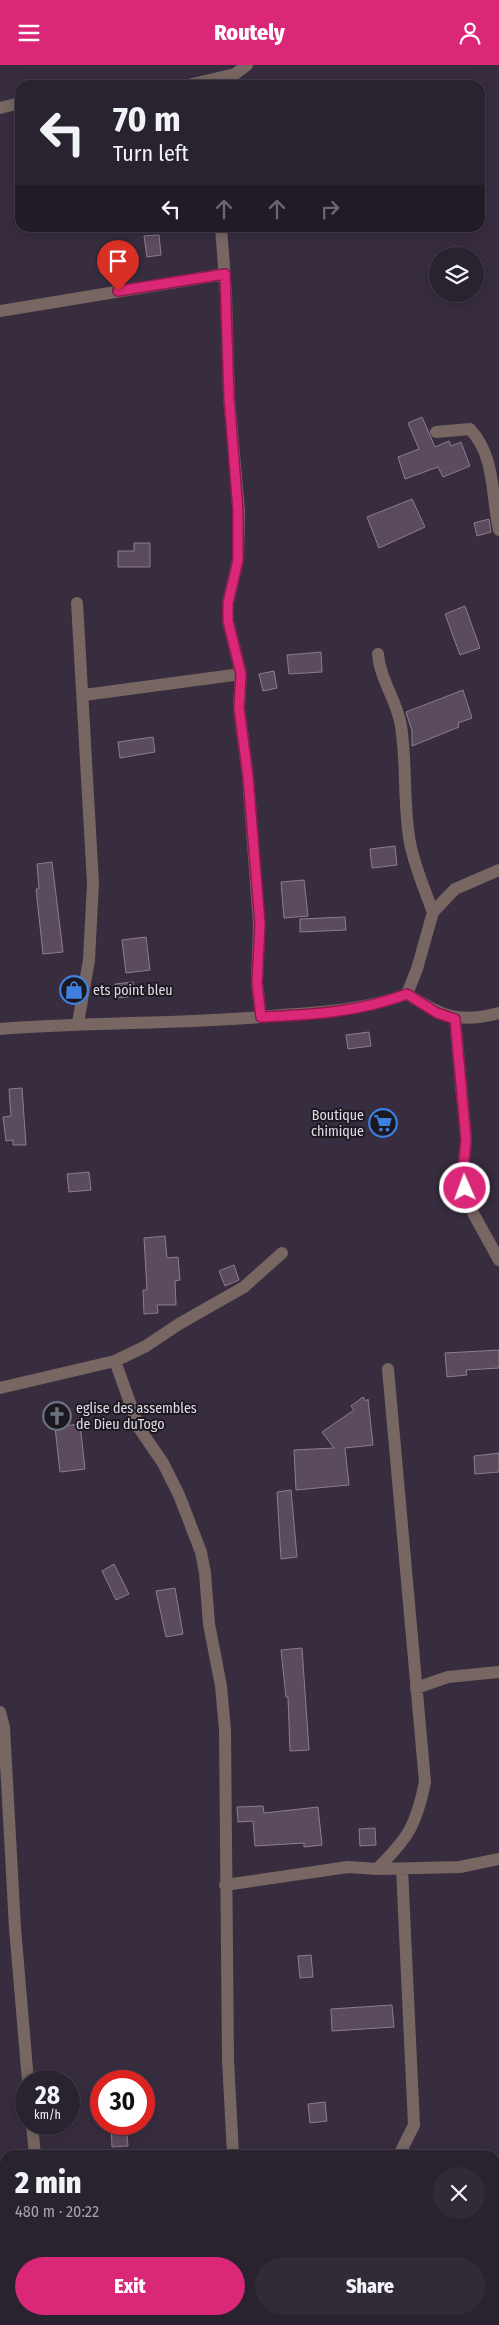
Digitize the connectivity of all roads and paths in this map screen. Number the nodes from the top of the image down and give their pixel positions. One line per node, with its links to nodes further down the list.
1 (247, 65): 2 (street)
2 (209, 80)
3 (15, 104): 4 (street)
4 (0, 108)
5 (221, 232): 6 (street)
6 (225, 274): 7 (street); 12 (street)
7 (0, 311)
8 (436, 432): 9 (street)
9 (499, 530)
10 (77, 603): 13 (street)
11 (378, 654): 15 (street)
12 (241, 674): 13 (street); 18 (street)
13 (84, 695): 20 (street)
14 (499, 870): 15 (street)
15 (433, 912): 16 (street)
16 (407, 994): 18 (street); 19 (street)
17 (499, 1013): 19 (street)
18 (261, 1017): 20 (street)
19 (455, 1019): 23 (street)
20 (78, 1023): 21 (street)
21 (0, 1029)
22 (282, 1253): 24 (street)
23 (499, 1259)
24 (115, 1361): 26 (street); 33 (street)
25 (388, 1369): 28 (street)
26 (0, 1388)
27 (499, 1672): 28 (street)
28 (416, 1688): 31 (street)
29 (0, 1712): 34 (street)
30 (499, 1859): 32 (street)
31 (377, 1869): 32 (street); 33 (street)
32 (402, 1869): 38 (street)
33 (225, 1885): 37 (street)
34 (27, 2070)
35 (33, 2135): 36 (street)
36 (35, 2150)
37 (233, 2150)
38 (401, 2150)

